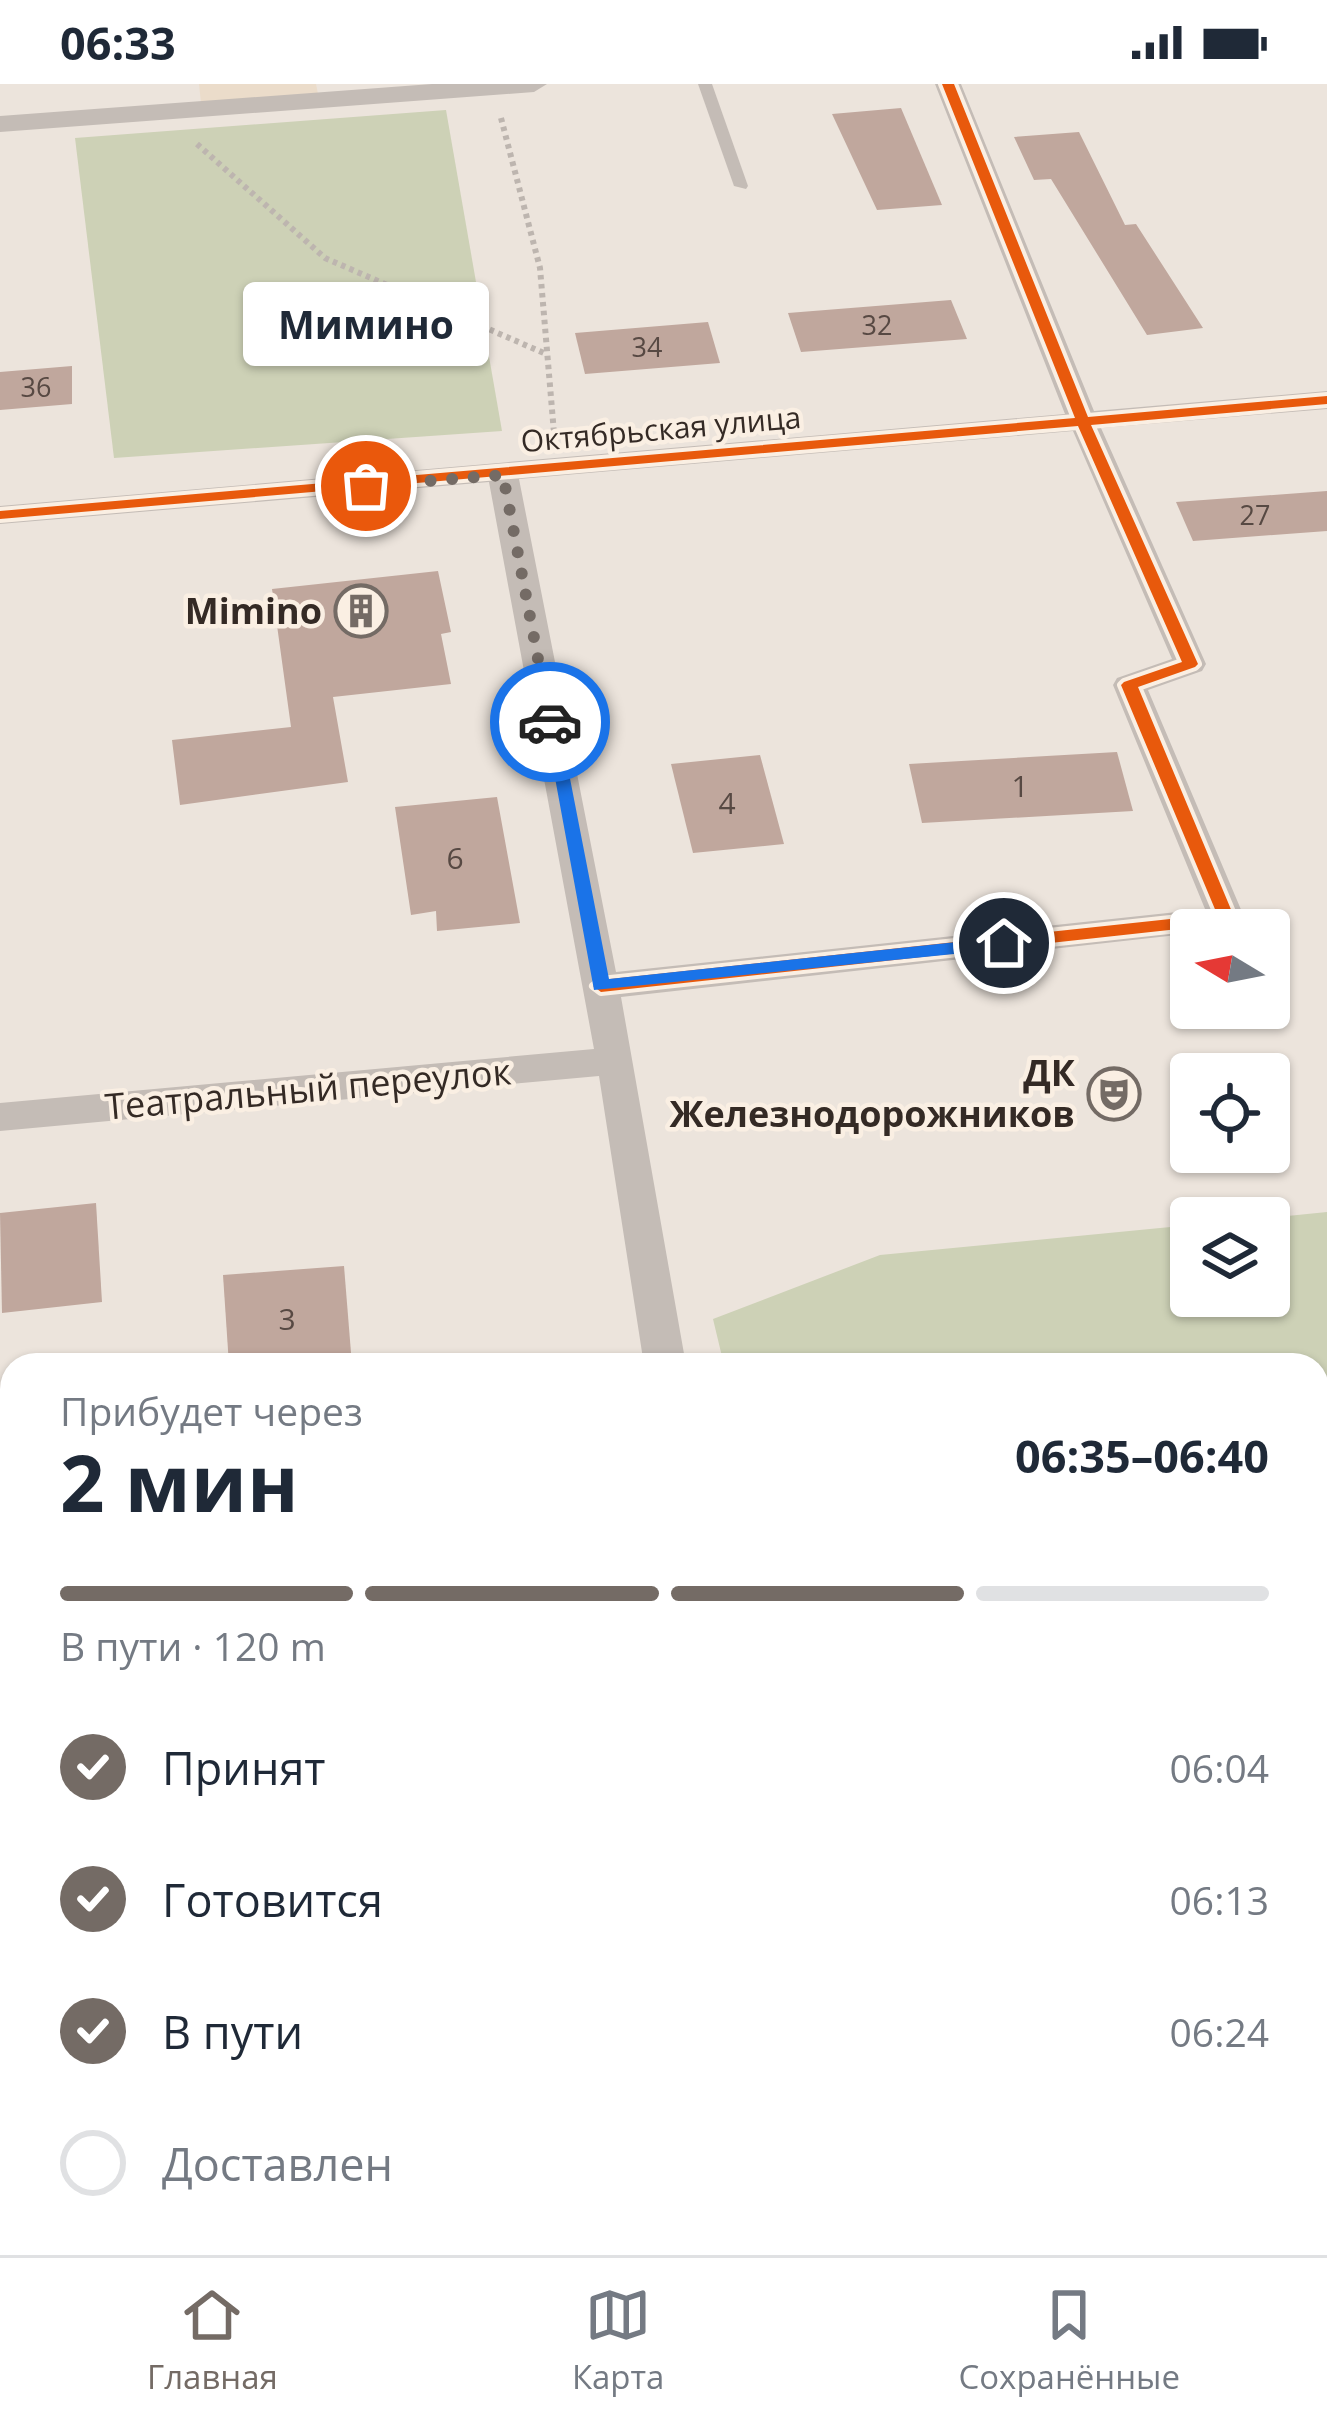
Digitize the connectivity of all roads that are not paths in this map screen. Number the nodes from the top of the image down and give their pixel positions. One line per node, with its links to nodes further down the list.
1 (534, 84): 4 (street)
2 (705, 84): 5 (lane)
3 (948, 84): 7 (street)
4 (0, 124)
5 (741, 186)
6 (1327, 400): 7 (street, Октябрьская улица)
7 (1083, 421): 8 (street, Октябрьская улица); 10 (street)
8 (503, 475): 9 (street, Октябрьская улица); 10 (street)
9 (0, 515)
10 (601, 986): 11 (street)
11 (615, 1060): 12 (street, Театральный переулок); 13 (street)
12 (0, 1117)
13 (663, 1353)

